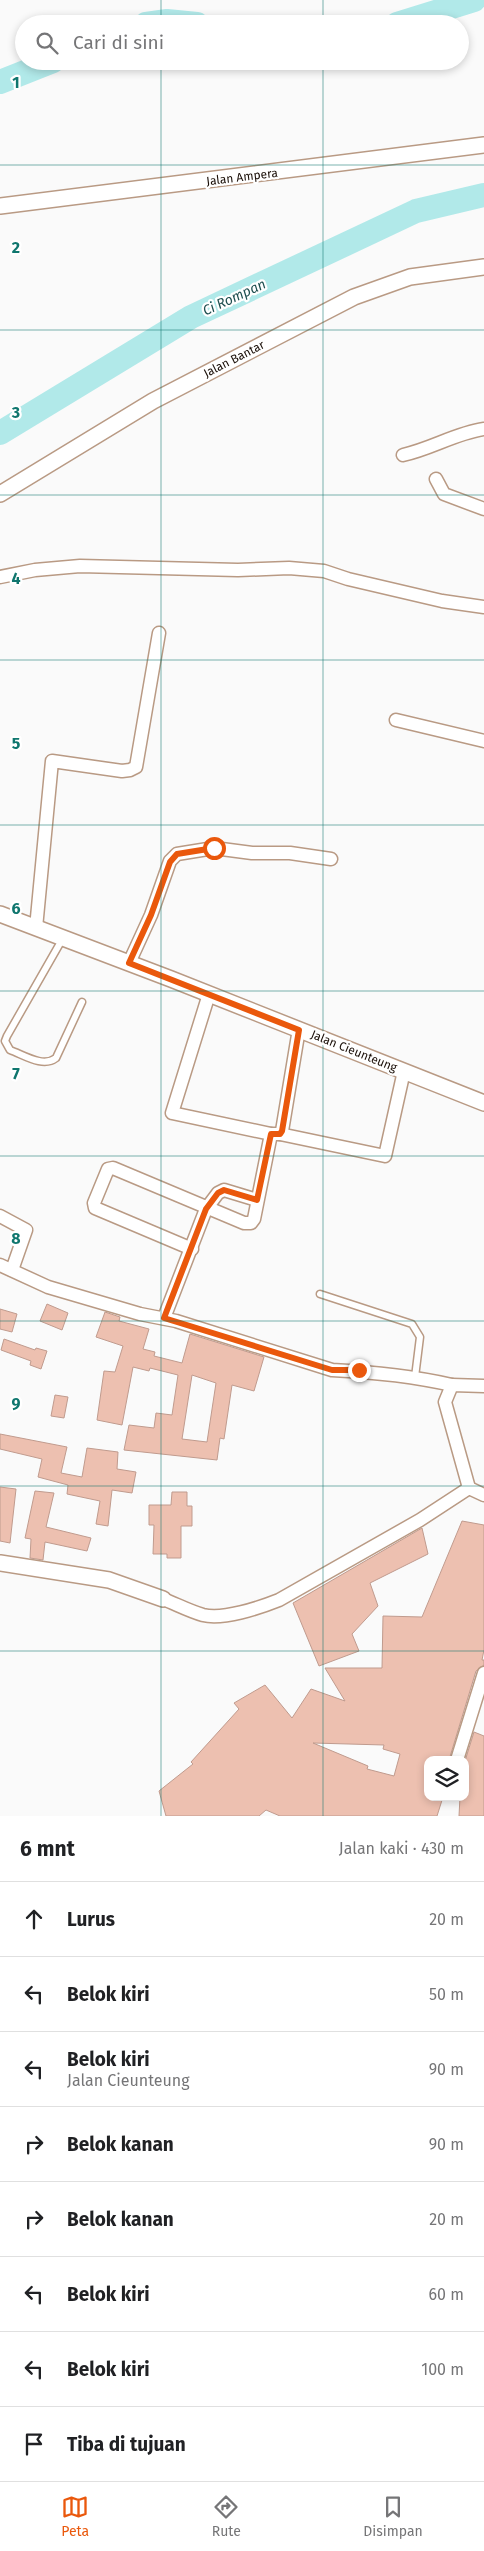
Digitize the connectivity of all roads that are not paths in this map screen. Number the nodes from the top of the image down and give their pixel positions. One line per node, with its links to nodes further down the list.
1 (484, 145): 2 (street, Jalan Ampera)
2 (0, 206)
3 (484, 267): 7 (street, Jalan Bantar)
4 (484, 429): 5 (street)
5 (403, 455)
6 (436, 479): 8 (street)
7 (0, 494)
8 (484, 509)
9 (0, 577): 10 (street)
10 (484, 607)
11 (158, 633): 16 (street)
12 (396, 720): 13 (street)
13 (484, 741)
14 (331, 858): 18 (street)
15 (0, 914): 16 (street, Jalan Cieunteung)
16 (36, 928): 17 (street, Jalan Cieunteung)
17 (63, 938): 18 (street, Jalan Cieunteung); 20 (lane)
18 (129, 963): 19 (street, Jalan Cieunteung)
19 (208, 994): 21 (street, Jalan Cieunteung); 24 (street)
20 (82, 1002)
21 (299, 1030): 22 (street, Jalan Cieunteung); 24 (street)
22 (404, 1072): 23 (street, Jalan Cieunteung); 24 (street)
23 (484, 1102)
24 (275, 1134): 25 (street)
25 (257, 1200): 26 (street); 26 (street)
26 (206, 1209): 28 (street); 28 (street)
27 (0, 1216): 29 (street)
28 (192, 1249): 31 (street)
29 (6, 1268): 31 (street)
30 (320, 1294): 32 (lane)
31 (164, 1318): 32 (street)
32 (415, 1377): 33 (street)
33 (452, 1385): 34 (street); 35 (street)
34 (484, 1386)
35 (469, 1488): 36 (street); 38 (street)
36 (484, 1494)
37 (0, 1563): 38 (street)
38 (163, 1599)
39 (484, 1673): 40 (street)
40 (458, 1756)

